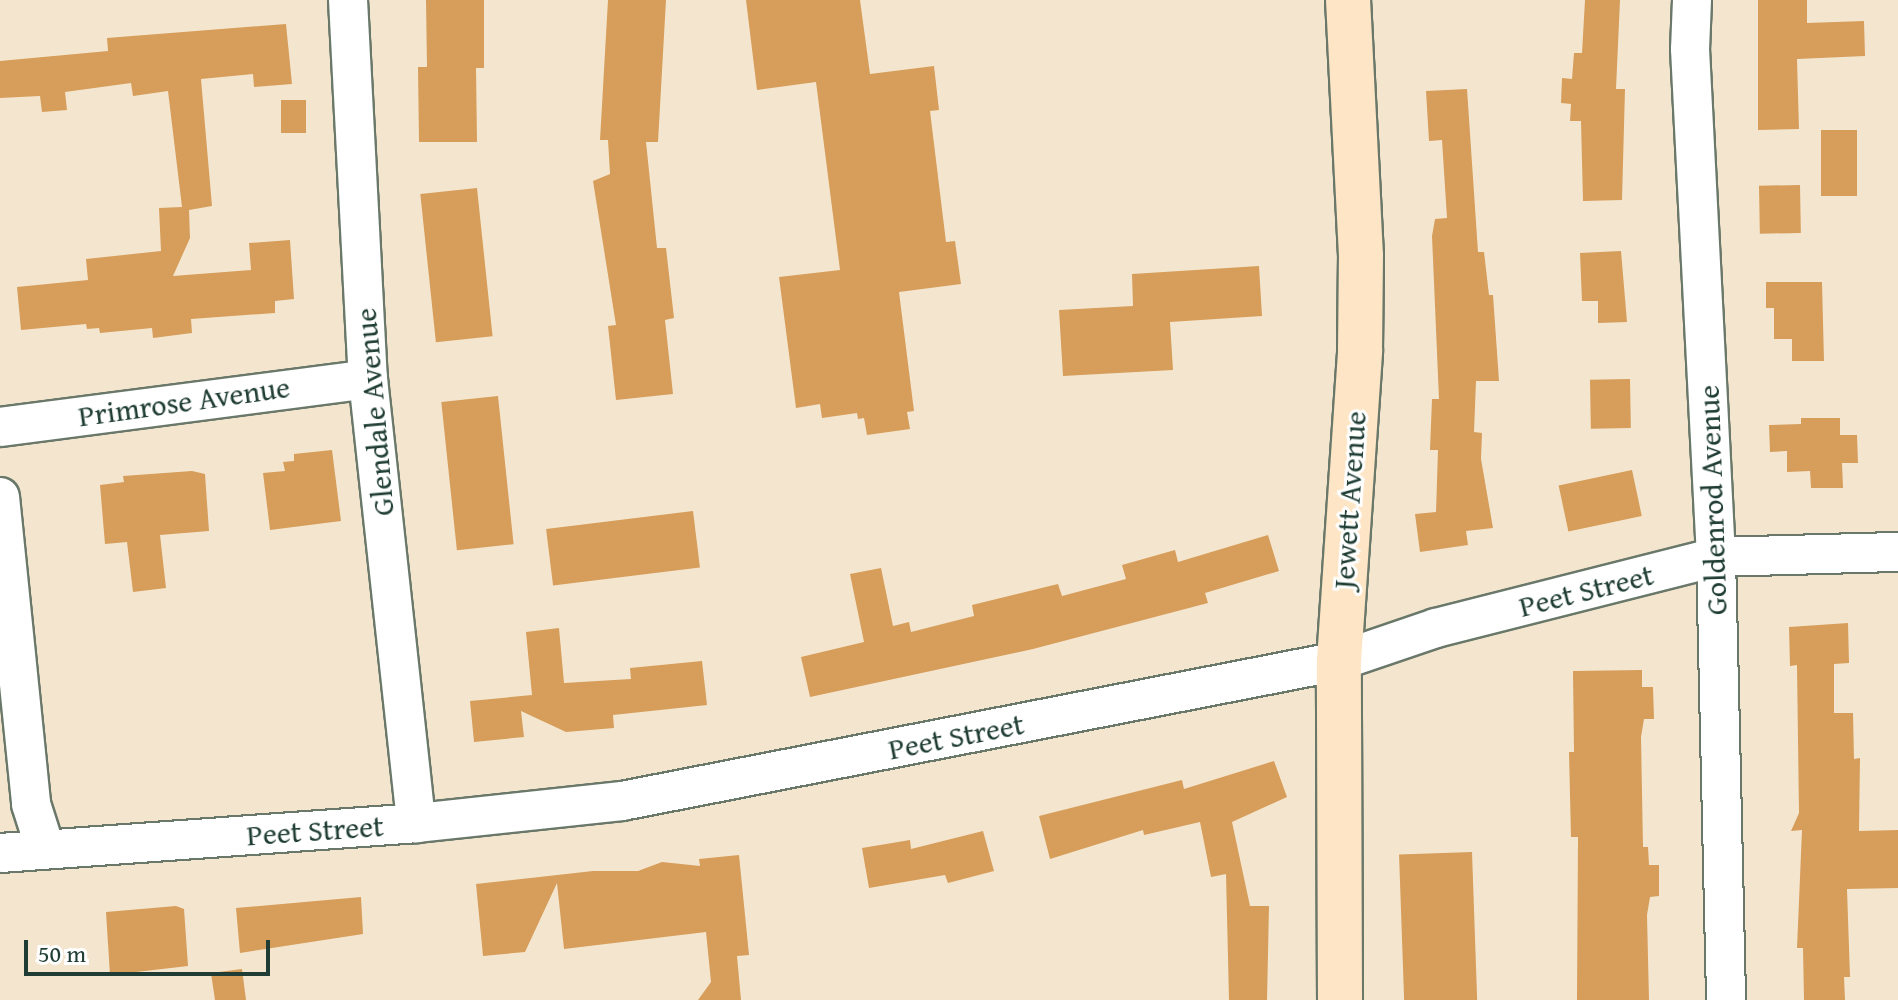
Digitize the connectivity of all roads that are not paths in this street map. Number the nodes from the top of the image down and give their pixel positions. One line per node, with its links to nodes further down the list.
1 (348, 0): 4 (street, Glendale Avenue)
2 (1348, 0): 9 (main road, Jewett Avenue)
3 (1692, 0): 8 (street, Goldenrod Avenue)
4 (368, 379): 5 (street, Primrose Avenue); 10 (street, Glendale Avenue)
5 (0, 427)
6 (0, 497): 11 (street)
7 (1898, 552): 8 (street, Peet Street)
8 (1716, 557): 9 (street, Peet Street); 14 (street, Goldenrod Avenue)
9 (1339, 661): 10 (street, Peet Street); 13 (main road, Jewett Avenue)
10 (416, 823): 11 (street, Peet Street)
11 (45, 848): 12 (street, Peet Street)
12 (0, 853)
13 (1340, 1000)
14 (1726, 1000)

